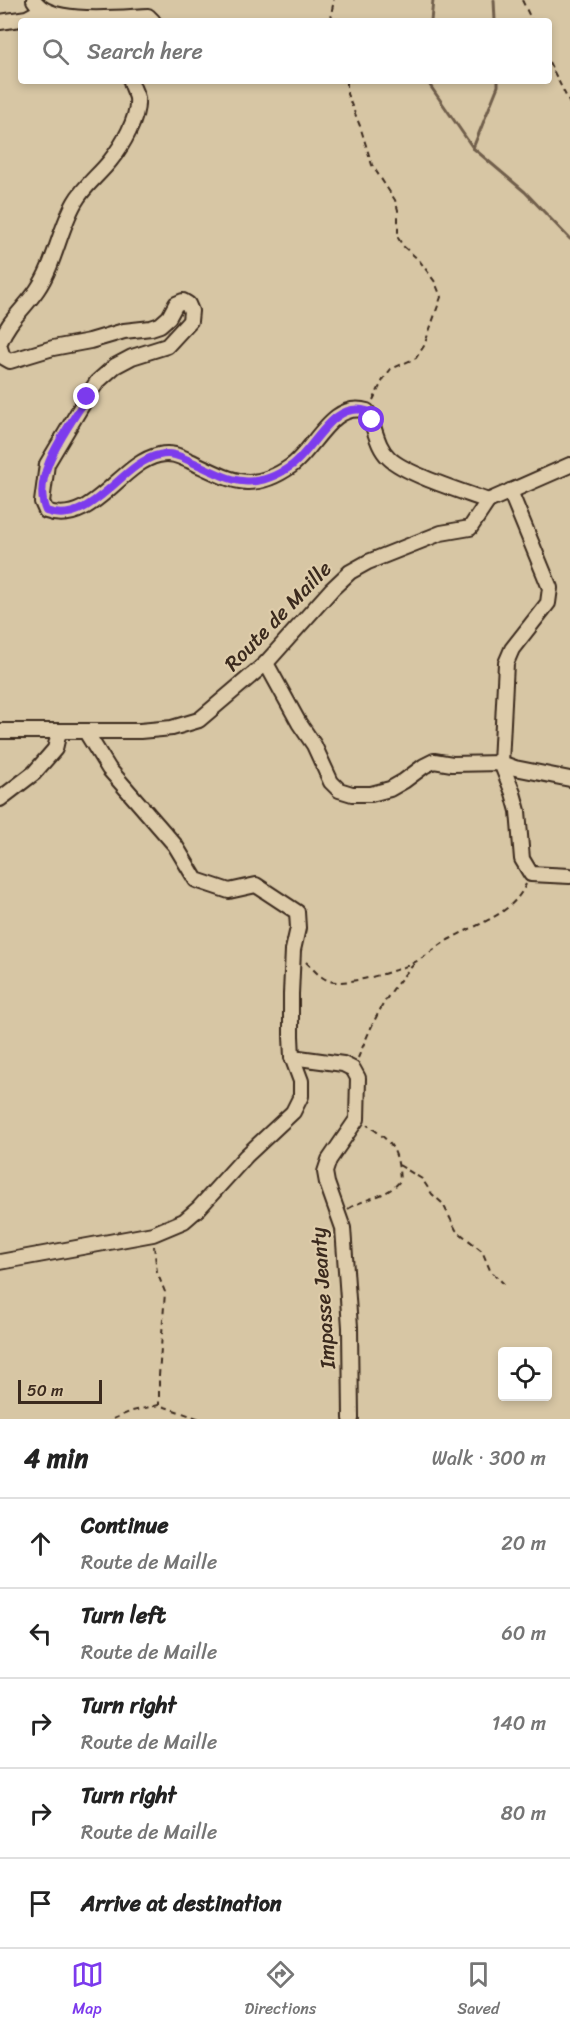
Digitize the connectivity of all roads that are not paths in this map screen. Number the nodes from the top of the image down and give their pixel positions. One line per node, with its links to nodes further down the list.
1 (38, 5): 2 (street); 3 (street)
2 (27, 18)
3 (98, 18)
4 (98, 18): 5 (street)
5 (150, 18)
6 (18, 19): 7 (street)
7 (0, 22)
8 (132, 84): 9 (street)
9 (0, 342)
10 (0, 348): 13 (street)
11 (570, 465): 12 (street)
12 (510, 491): 13 (street); 18 (street)
13 (488, 501): 14 (street, Route de Maille)
14 (266, 663): 17 (street, Route de Maille); 18 (street)
15 (0, 731): 16 (street, Route de Maille)
16 (58, 732): 17 (street, Route de Maille); 20 (street)
17 (86, 732): 22 (street)
18 (501, 763): 19 (street); 21 (street)
19 (570, 779)
20 (0, 799)
21 (570, 876)
22 (292, 1056): 23 (street); 24 (street, Impasse Jeanty)
23 (0, 1262)
24 (351, 1419)

